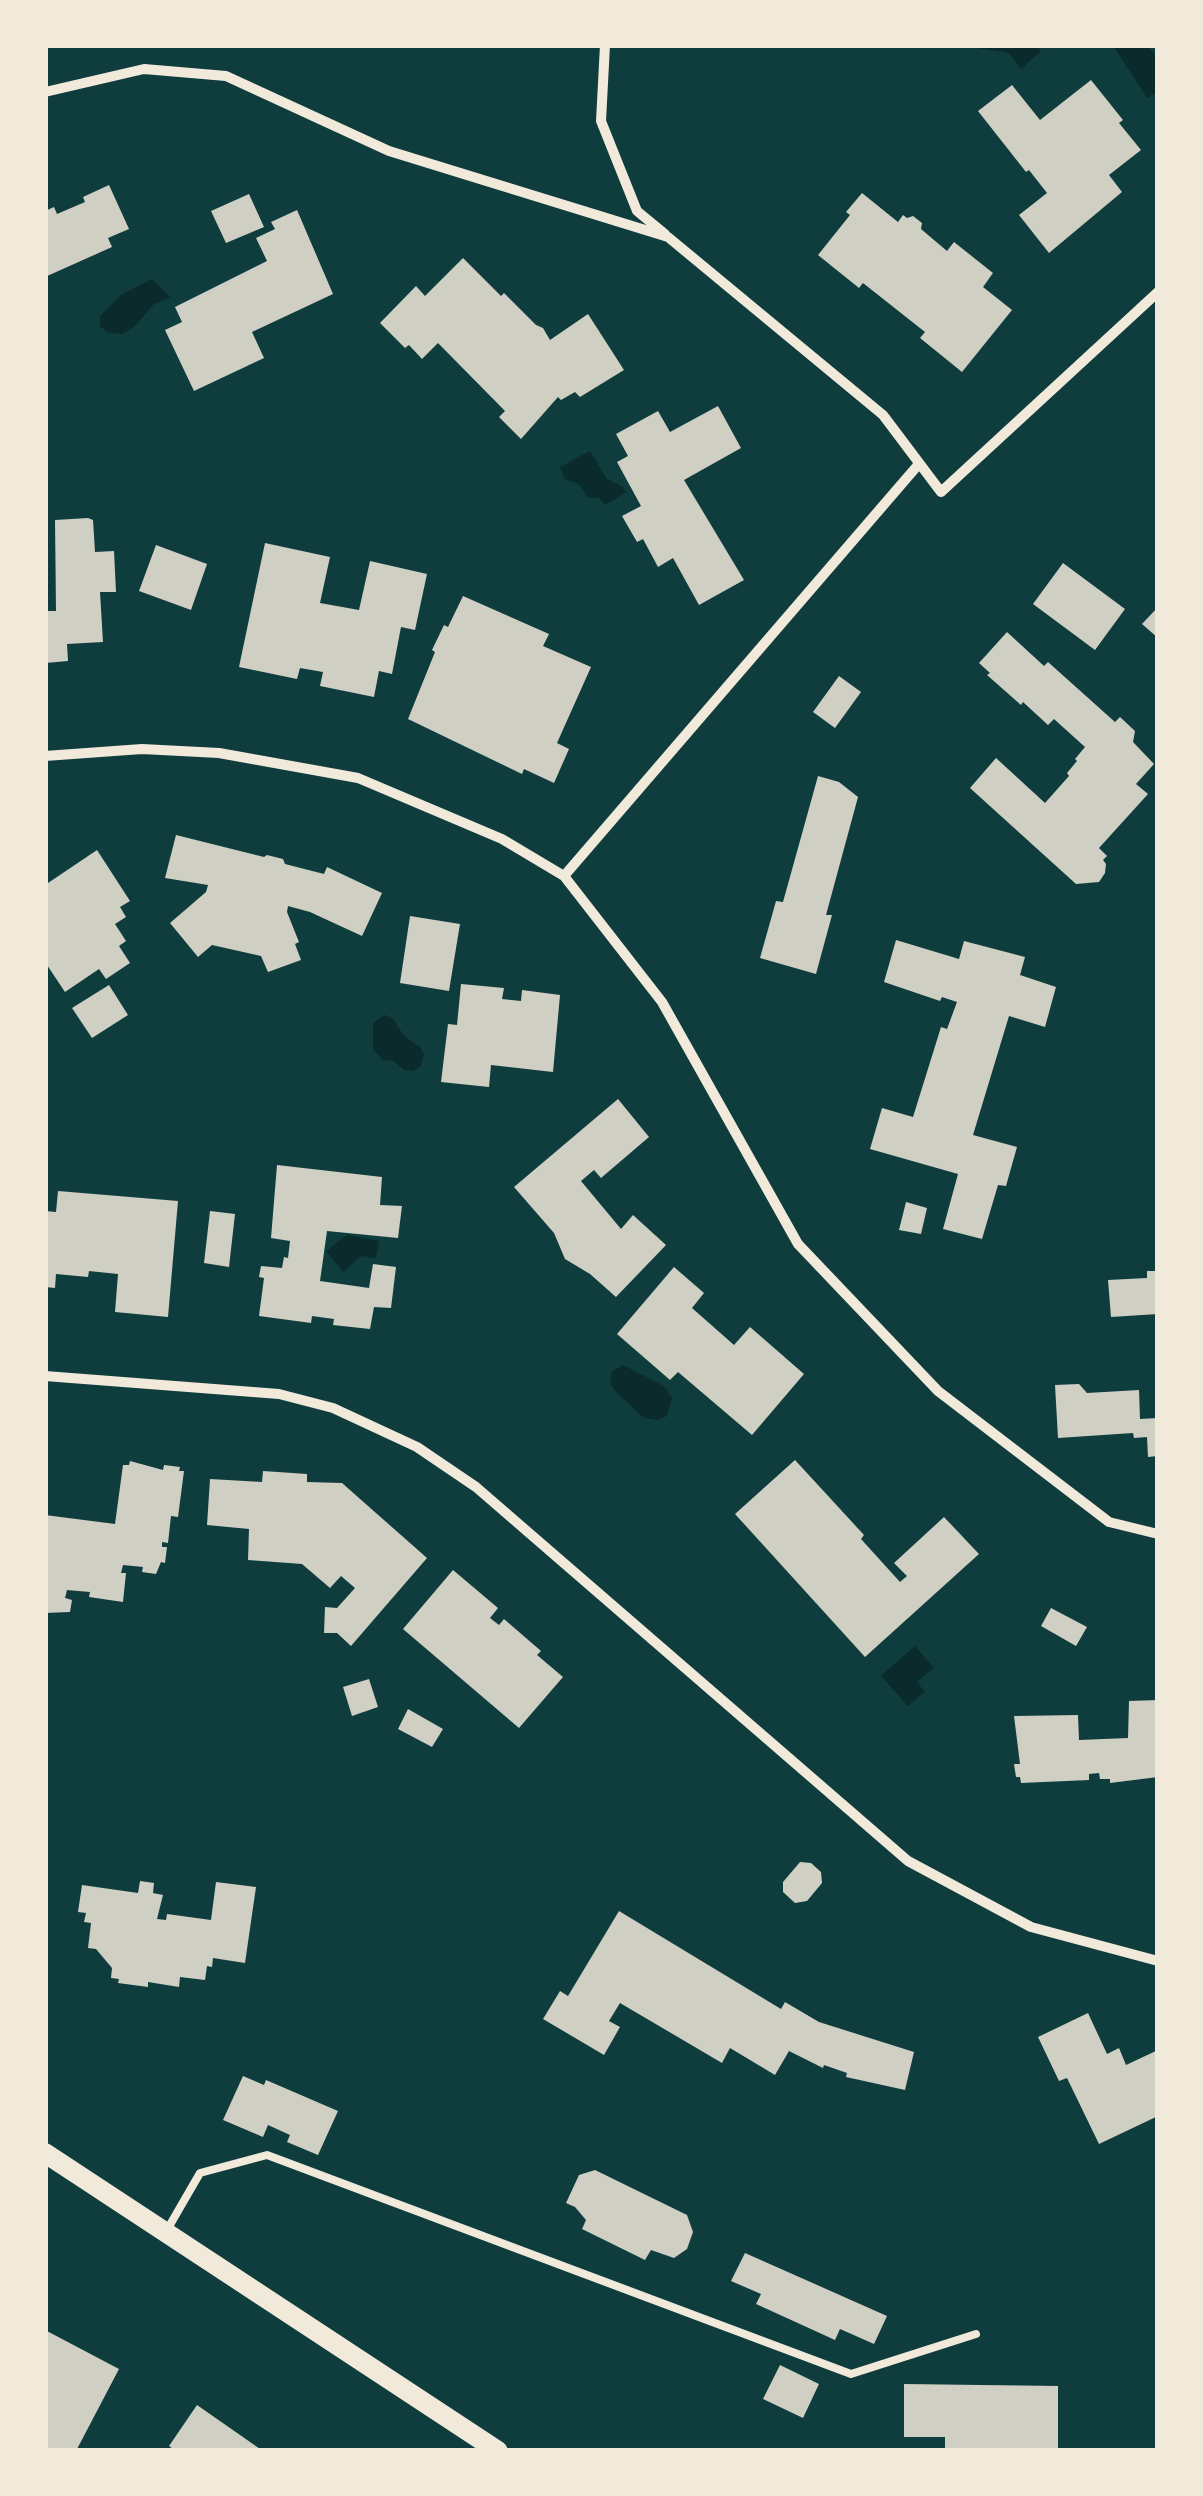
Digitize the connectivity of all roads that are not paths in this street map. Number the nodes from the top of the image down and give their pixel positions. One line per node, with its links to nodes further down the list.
1 (605, 45): 3 (street)
2 (45, 92): 3 (street)
3 (668, 237): 5 (street)
4 (1158, 292): 5 (street)
5 (918, 465): 7 (street)
6 (45, 756): 7 (street)
7 (564, 876): 9 (street)
8 (45, 1376): 10 (street)
9 (1158, 1534)
10 (1158, 1961)
11 (45, 2152): 12 (main road)
12 (166, 2232): 13 (lane); 14 (main road)
13 (976, 2334)
14 (498, 2451)

